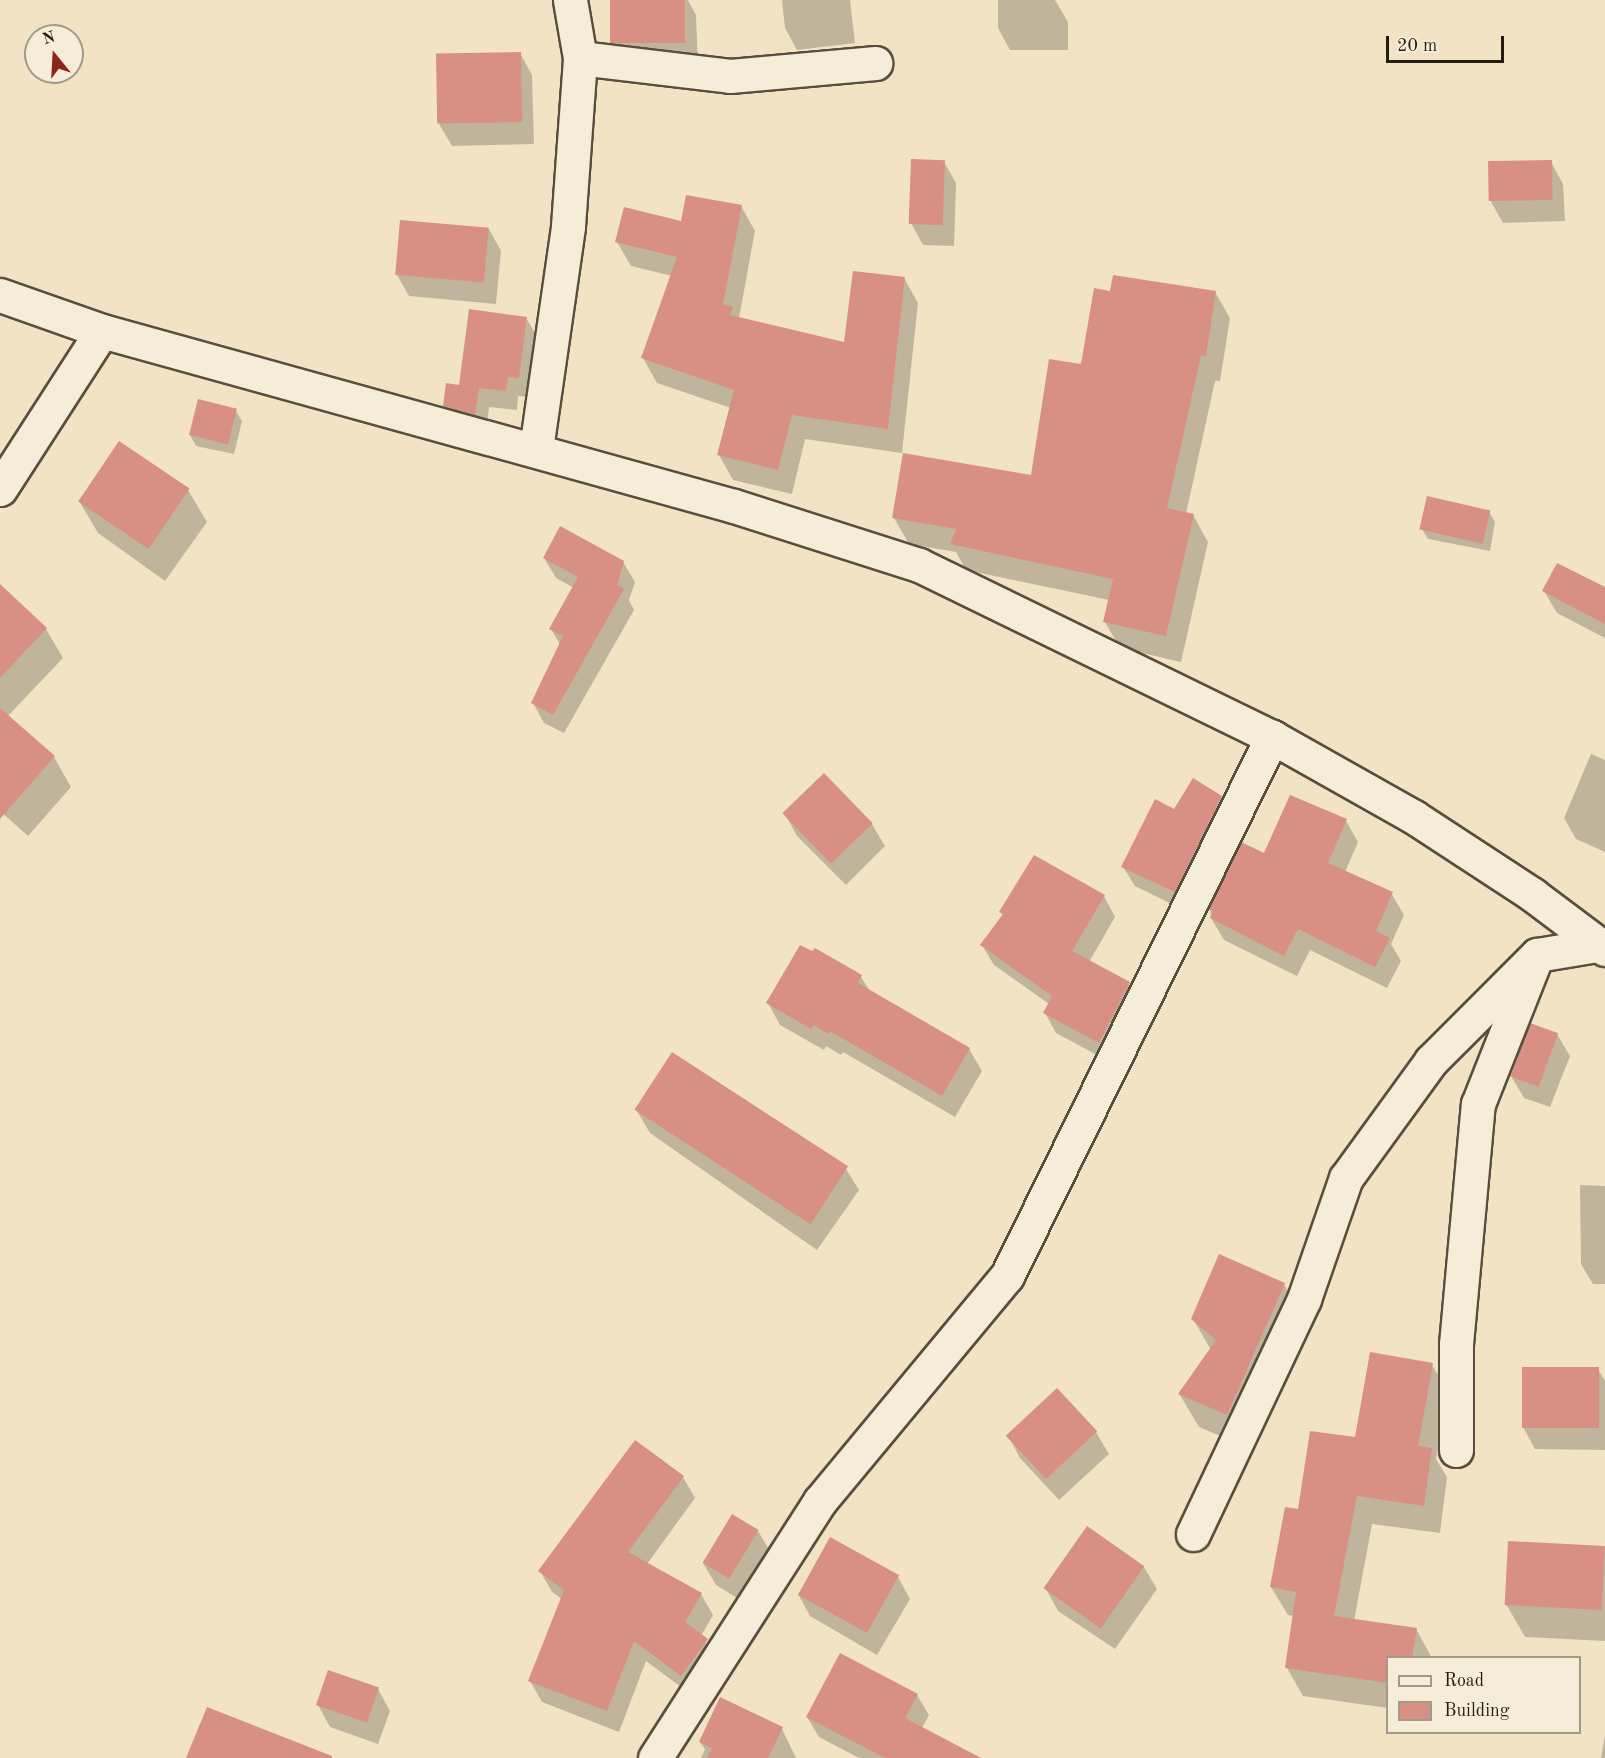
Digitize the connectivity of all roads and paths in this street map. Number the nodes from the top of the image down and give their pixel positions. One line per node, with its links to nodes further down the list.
1 (570, 0): 2 (street)
2 (580, 58): 3 (street); 6 (street)
3 (875, 63)
4 (0, 295): 5 (street)
5 (102, 331): 6 (street); 7 (street)
6 (536, 449): 8 (street)
7 (0, 489)
8 (1272, 737): 9 (street); 13 (street)
9 (1601, 947): 10 (street)
10 (1538, 955): 11 (street); 12 (street)
11 (1456, 1450)
12 (1193, 1534)
13 (655, 1758)

